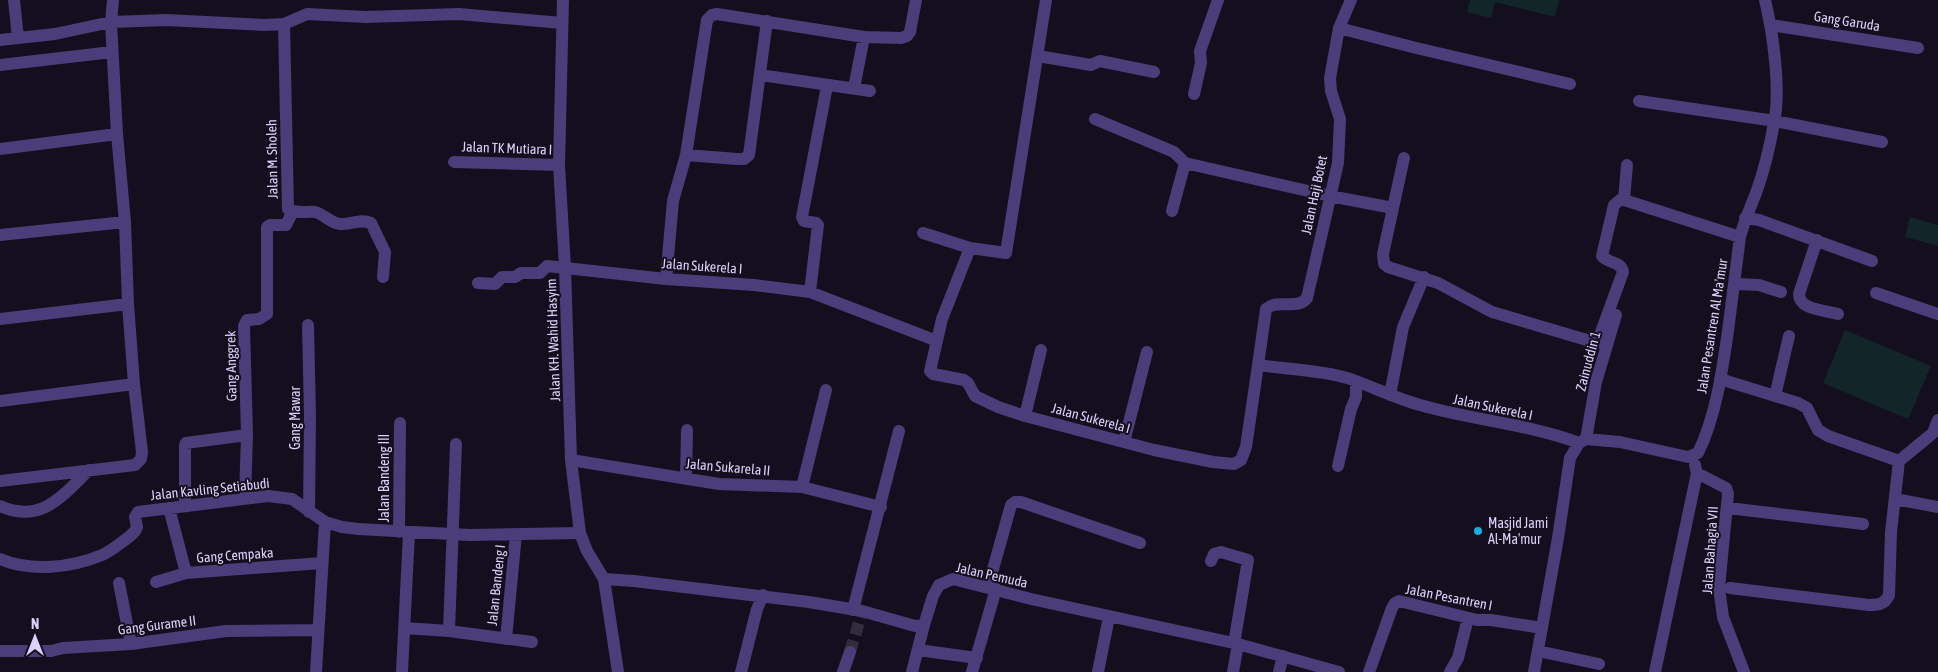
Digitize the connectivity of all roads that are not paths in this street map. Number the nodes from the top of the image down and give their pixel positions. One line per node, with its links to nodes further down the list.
1 (14, 0): 16 (street)
2 (113, 0): 10 (street)
3 (563, 0): 11 (street, Jalan KH. Wahid Hasyim)
4 (916, 0): 15 (street)
5 (1046, 0): 20 (street)
6 (1218, 0): 28 (street)
7 (1351, 0): 14 (street, Jalan Haji Botet)
8 (1765, 0): 13 (street, Jalan Pesantren Al Ma'mur)
9 (767, 21): 15 (street); 23 (street); 35 (street)
10 (111, 22): 12 (street); 16 (street); 19 (street)
11 (562, 23): 12 (street); 39 (street, Jalan KH. Wahid Hasyim)
12 (284, 24): 45 (street, Jalan M. Sholeh)
13 (1771, 25): 18 (street, Gang Garuda); 31 (street, Jalan Pesantren Al Ma'mur)
14 (1339, 28): 24 (street); 41 (street, Jalan Haji Botet)
15 (864, 37): 26 (street)
16 (18, 38): 17 (street)
17 (0, 40)
18 (1918, 48)
19 (112, 52): 21 (street); 32 (street)
20 (1038, 56): 22 (street); 52 (street)
21 (0, 65)
22 (1154, 72)
23 (760, 75): 25 (street); 35 (street)
24 (1570, 84)
25 (827, 86): 26 (street); 60 (street)
26 (854, 88): 27 (street)
27 (870, 92)
28 (1194, 94)
29 (1639, 101): 31 (street)
30 (1095, 119): 38 (street)
31 (1775, 121): 33 (street); 46 (street, Jalan Pesantren Al Ma'mur)
32 (117, 134): 34 (street); 47 (street)
33 (1882, 142)
34 (0, 149)
35 (686, 155): 57 (street)
36 (1404, 158): 43 (street)
37 (454, 162): 39 (street, Jalan TK Mutiara I)
38 (1185, 163): 41 (street); 44 (street)
39 (560, 165): 54 (street, Jalan KH. Wahid Hasyim)
40 (1627, 165): 42 (street)
41 (1330, 196): 43 (street); 73 (street, Jalan Haji Botet)
42 (1624, 200): 50 (street); 62 (street, Zainuddin 1)
43 (1393, 208): 56 (street)
44 (1172, 211)
45 (293, 212): 55 (street, Jalan M. Sholeh); 86 (street, Gang Anggrek)
46 (1745, 218): 50 (street, Jalan Pesantren Al Ma'mur); 51 (street)
47 (125, 222): 49 (street); 64 (street)
48 (923, 233): 52 (street)
49 (0, 235)
50 (1740, 237): 59 (street, Jalan Pesantren Al Ma'mur)
51 (1817, 240): 53 (street); 65 (street)
52 (970, 248): 70 (street)
53 (1872, 261)
54 (566, 267): 57 (street, Jalan Sukerela I); 58 (street, Jalan Sukerela I); 91 (street, Jalan KH. Wahid Hasyim)
55 (384, 277)
56 (1424, 277): 62 (street, Zainuddin 1); 78 (street)
57 (666, 279): 60 (street, Jalan Sukerela I)
58 (478, 283)
59 (1735, 284): 61 (street); 74 (street, Jalan Pesantren Al Ma'mur)
60 (810, 292): 70 (street, Jalan Sukerela I)
61 (1781, 292)
62 (1616, 293): 87 (street, Zainuddin 1)
63 (1876, 293): 66 (street)
64 (128, 304): 67 (street); 76 (street)
65 (1838, 314)
66 (1938, 314)
67 (0, 319)
68 (308, 325): 107 (street, Gang Mawar)
69 (1788, 336): 79 (street)
70 (937, 341): 81 (street, Jalan Sukerela I)
71 (1041, 350): 81 (street)
72 (1147, 352): 88 (street)
73 (1258, 365): 75 (street, Jalan Sukerela I); 88 (street, Jalan Sukerela I)
74 (1720, 379): 79 (street); 90 (street, Jalan Pesantren Al Ma'mur)
75 (1356, 381): 78 (street, Jalan Sukerela I); 93 (street)
76 (134, 384): 80 (street); 94 (street)
77 (826, 390): 98 (street)
78 (1390, 395): 87 (street, Jalan Sukerela I)
79 (1775, 396): 92 (street)
80 (0, 400)
81 (1025, 416): 88 (street, Jalan Sukerela I)
82 (1938, 420): 92 (street)
83 (400, 423): 110 (street, Jalan Bandeng III)
84 (687, 430): 96 (street)
85 (899, 431): 103 (street)
86 (247, 435): 99 (street, Gang Anggrek); 101 (street)
87 (1582, 441): 90 (street); 130 (street)
88 (1124, 442)
89 (456, 444): 112 (street)
90 (1693, 456): 95 (street)
91 (572, 460): 96 (street, Jalan Sukarela II); 111 (street, Jalan KH. Wahid Hasyim)
92 (1899, 461): 100 (street)
93 (1338, 466)
94 (89, 470): 97 (street); 102 (street)
95 (1697, 473): 106 (street, Jalan Bahagia VII); 158 (street)
96 (686, 479): 98 (street, Jalan Sukarela II)
97 (0, 481)
98 (802, 487): 103 (street, Jalan Sukarela II)
99 (245, 498): 101 (street, Jalan Kavling Setiabudi); 107 (street, Jalan Kavling Setiabudi)
100 (1895, 499): 104 (street); 123 (street)
101 (186, 505): 105 (street, Jalan Kavling Setiabudi)
102 (0, 506)
103 (880, 507): 125 (street)
104 (1938, 507)
105 (169, 508): 115 (street, Jalan Kavling Setiabudi); 118 (street, Gang Cempaka)
106 (1728, 508): 109 (street); 159 (street, Jalan Bahagia VII)
107 (309, 512): 108 (street, Jalan Kavling Setiabudi)
108 (325, 522): 110 (street, Jalan Kavling Setiabudi); 117 (street)
109 (1863, 524)
110 (404, 532): 112 (street, Jalan Kavling Setiabudi); 129 (street)
111 (580, 532): 113 (street, Jalan Kavling Setiabudi); 119 (street, Jalan KH. Wahid Hasyim)
112 (452, 534): 113 (street, Jalan Kavling Setiabudi); 132 (street)
113 (516, 534): 133 (street, Jalan Bandeng I)
114 (1140, 543): 122 (street)
115 (0, 559)
116 (1211, 561): 136 (street)
117 (322, 564): 118 (street, Gang Cempaka); 131 (street)
118 (186, 573): 120 (street)
119 (604, 579): 124 (street); 146 (street, Jalan KH. Wahid Hasyim)
120 (156, 582)
121 (119, 583): 135 (street)
122 (992, 588): 126 (street, Jalan Pemuda); 128 (street, Jalan Pemuda); 142 (street)
123 (1730, 588)
124 (763, 595): 125 (street); 147 (street)
125 (859, 612): 128 (street)
126 (1110, 617): 136 (street, Jalan Pemuda); 151 (street)
127 (1468, 618): 130 (street, Jalan Pesantren I); 155 (street, Jalan Pesantren I); 156 (street)
128 (924, 625): 137 (street, Jalan Pemuda)
129 (404, 628): 132 (street); 145 (street)
130 (1542, 628): 139 (street)
131 (318, 630): 135 (street, Gang Gurame II); 144 (street)
132 (449, 631): 133 (street)
133 (506, 639): 134 (street)
134 (532, 642)
135 (131, 644): 138 (street, Gang Gurame II)
136 (1236, 644): 141 (street, Jalan Pemuda); 152 (street)
137 (918, 650): 142 (street); 149 (street, Jalan Pemuda)
138 (0, 651)
139 (1538, 651): 143 (street); 157 (street)
140 (850, 652): 148 (street)
141 (1283, 656): 153 (street); 154 (street, Jalan Pemuda)
142 (977, 658): 150 (street)
143 (1599, 664)
144 (316, 672)
145 (402, 672)
146 (618, 672)
147 (741, 672)
148 (843, 672)
149 (912, 672)
150 (972, 672)
151 (1098, 672)
152 (1233, 672)
153 (1279, 672)
154 (1339, 672)
155 (1368, 672)
156 (1450, 672)
157 (1534, 672)
158 (1656, 672)
159 (1744, 672)

